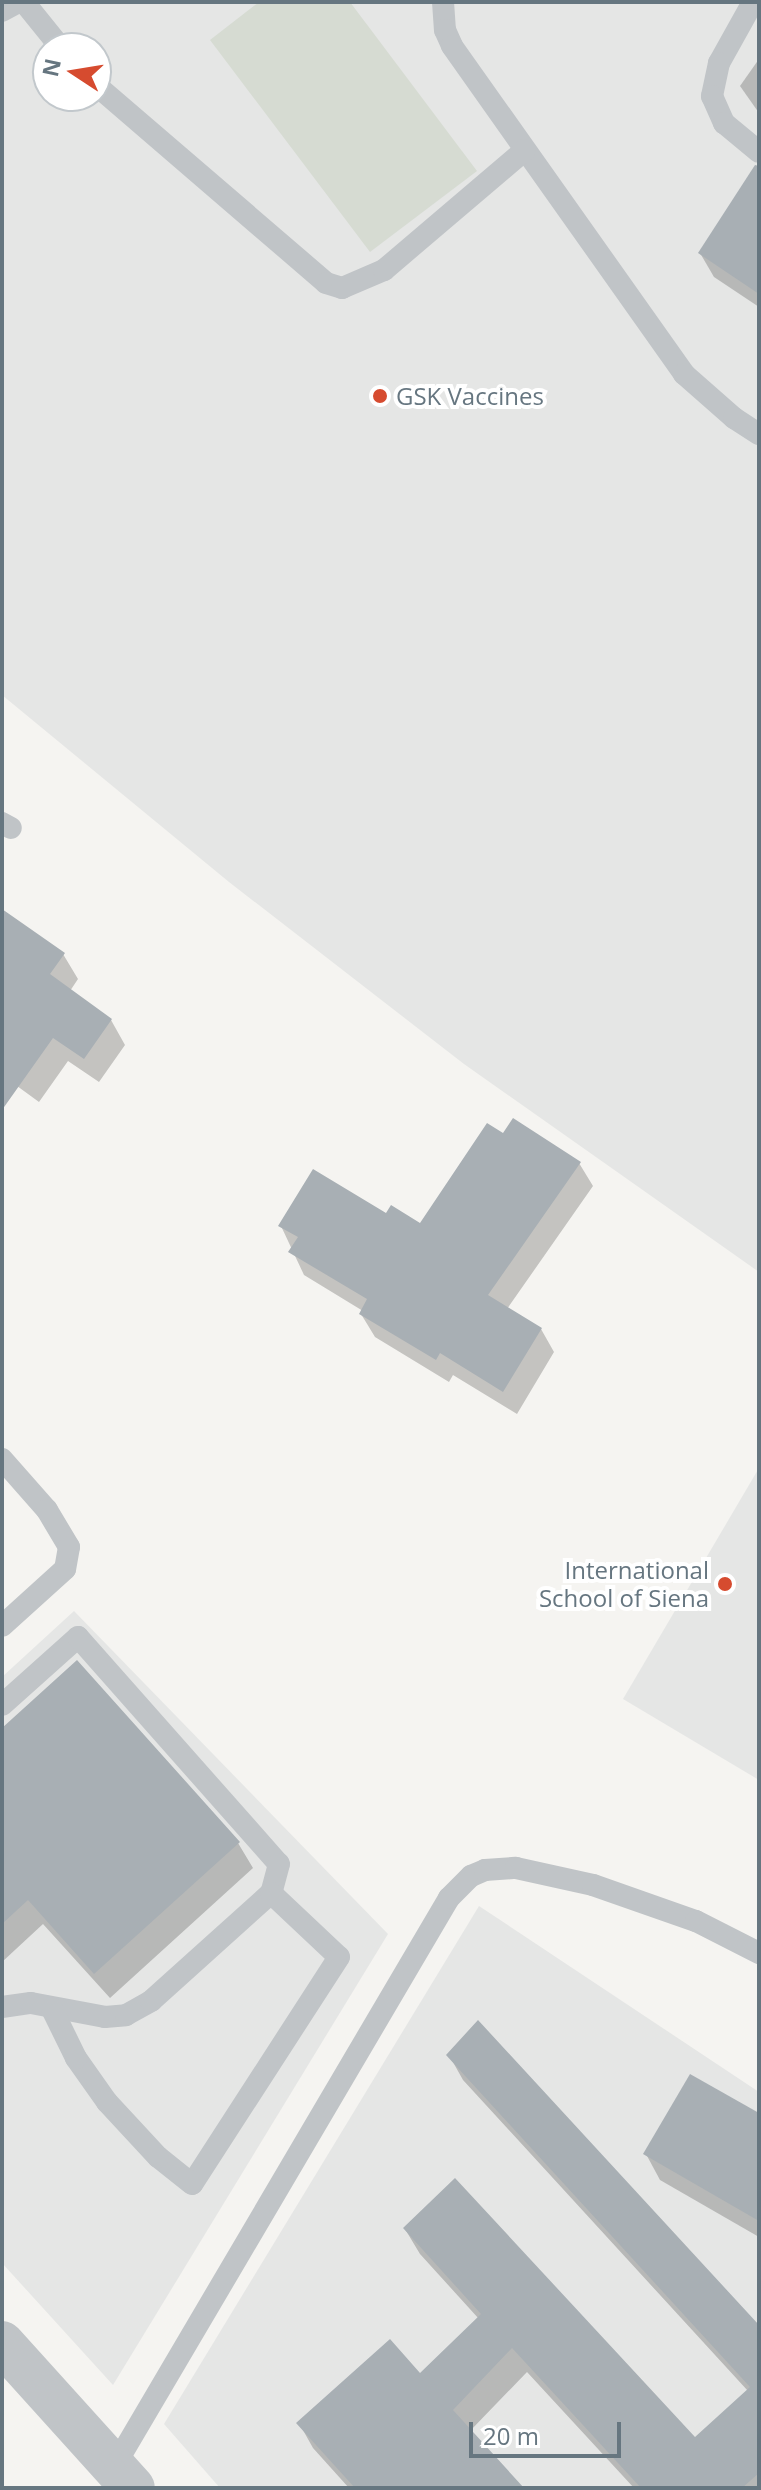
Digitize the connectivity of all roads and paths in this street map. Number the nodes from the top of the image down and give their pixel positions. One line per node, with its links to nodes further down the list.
1 (21, 2): 4 (lane); 5 (lane)
2 (443, 2): 7 (lane)
3 (753, 2): 8 (lane)
4 (2, 11)
5 (47, 32)
6 (112, 99): 7 (lane)
7 (525, 150): 9 (lane)
8 (759, 152)
9 (759, 434)
10 (2, 1459): 11 (lane)
11 (2, 1626)
12 (2, 1705): 13 (lane)
13 (271, 1893): 16 (lane); 16 (lane)
14 (759, 1953): 18 (lane)
15 (2, 2007): 16 (lane)
16 (52, 2009)
17 (2, 2343): 18 (street)
18 (114, 2481)

